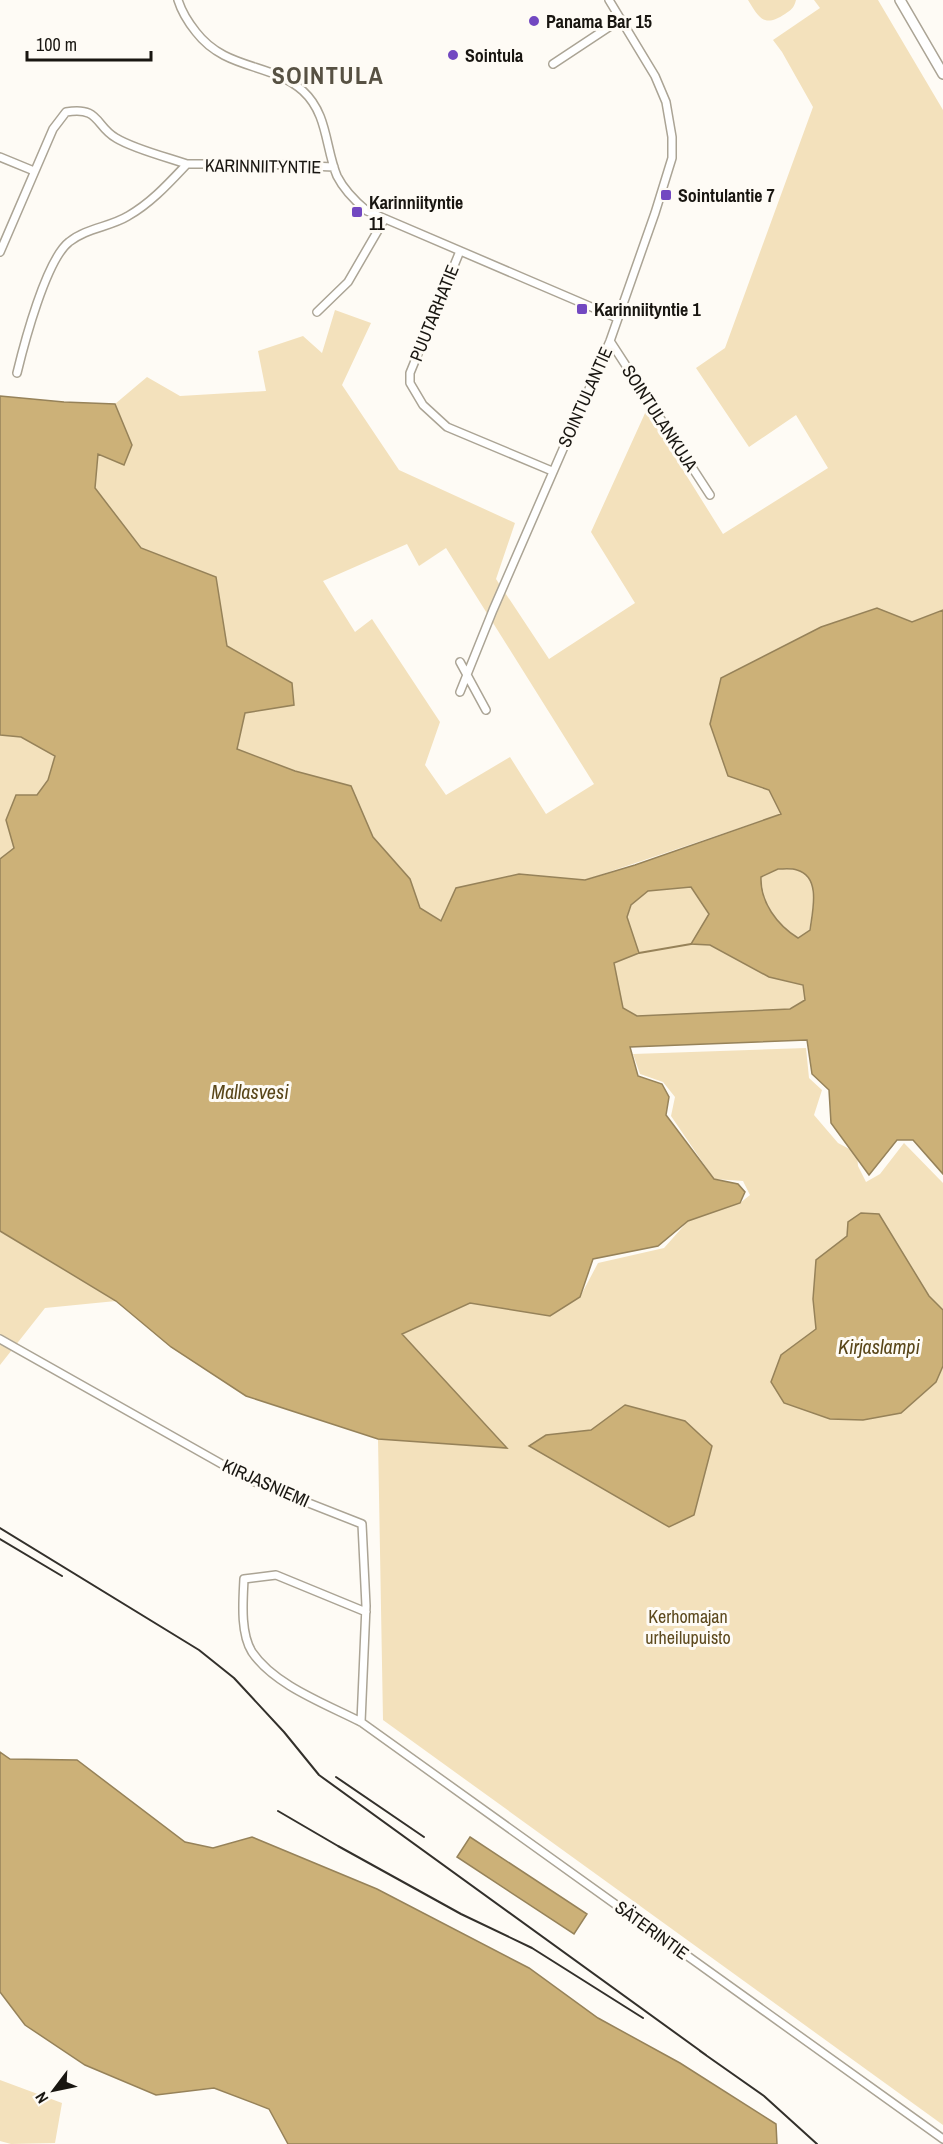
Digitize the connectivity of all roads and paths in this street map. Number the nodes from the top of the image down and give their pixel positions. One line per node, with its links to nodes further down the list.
1 (178, 0): 9 (street)
2 (609, 0): 4 (street, SOINTULANTIE)
3 (900, 0): 6 (main road)
4 (621, 20): 5 (street); 15 (street, SOINTULANTIE)
5 (552, 64)
6 (943, 74)
7 (0, 157): 10 (street)
8 (187, 164): 9 (street, KARINNIITYNTIE); 10 (street); 17 (street, KARINNIITYNTIE)
9 (334, 167): 11 (street, KARINNIITYNTIE)
10 (34, 171): 13 (street)
11 (384, 220): 12 (street, KARINNIITYNTIE); 14 (street)
12 (460, 251): 15 (street, KARINNIITYNTIE); 18 (street, PUUTARHATIE)
13 (0, 252)
14 (317, 312)
15 (617, 318): 16 (street, SOINTULANTIE)
16 (610, 341): 18 (street, SOINTULANTIE); 19 (street, SOINTULANKUJA)
17 (17, 373)
18 (552, 471): 21 (street, SOINTULANTIE)
19 (710, 495)
20 (460, 662): 21 (street)
21 (468, 674): 22 (street, SOINTULANTIE); 23 (street)
22 (460, 692)
23 (486, 710)
24 (0, 1339): 25 (street, KIRJASNIEMI)
25 (366, 1612): 26 (street, KIRJASNIEMI); 26 (street, SÄTERINTIE)
26 (361, 1722): 27 (street, SÄTERINTIE)
27 (943, 2139)

